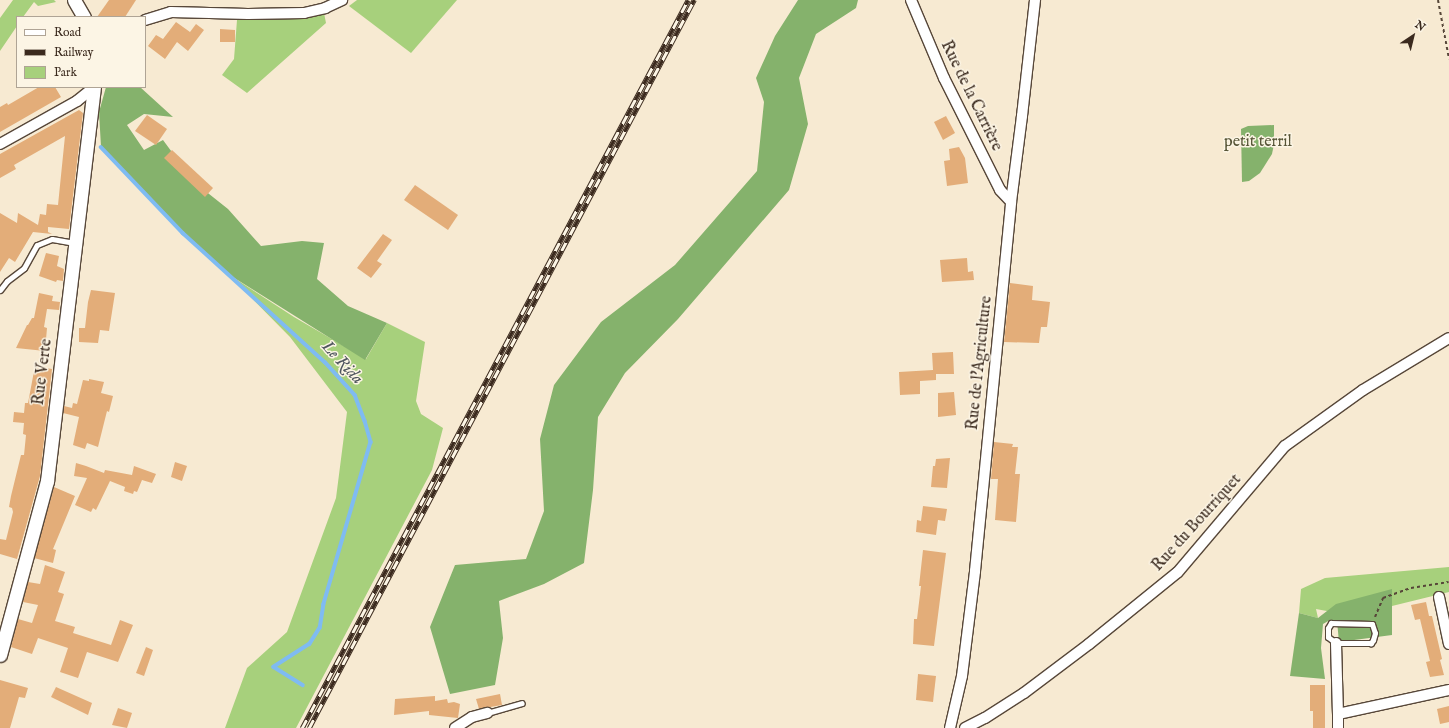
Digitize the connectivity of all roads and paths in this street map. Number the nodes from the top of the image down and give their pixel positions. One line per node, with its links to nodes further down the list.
1 (74, 0): 6 (street)
2 (342, 0): 7 (street)
3 (911, 0): 11 (street, Rue de la Carrière)
4 (1035, 0): 11 (street, Rue de l'Agriculture)
5 (1438, 0): 8 (path)
6 (85, 16)
7 (146, 20)
8 (1449, 59)
9 (94, 88): 10 (street); 12 (street, Rue Verte)
10 (0, 144)
11 (1011, 202): 26 (street, Rue de l'Agriculture)
12 (76, 243): 13 (lane); 20 (street, Rue Verte)
13 (0, 290)
14 (1449, 338): 27 (street, Rue du Bourriquet)
15 (1449, 582): 17 (path)
16 (1439, 596): 19 (street)
17 (1372, 624): 18 (lane); 18 (lane)
18 (1336, 643): 24 (street)
19 (1449, 644)
20 (0, 655)
21 (1449, 690): 24 (street)
22 (522, 703): 23 (lane)
23 (487, 713): 25 (street)
24 (1338, 714): 28 (street)
25 (455, 728)
26 (950, 728)
27 (965, 728)
28 (1338, 728)

